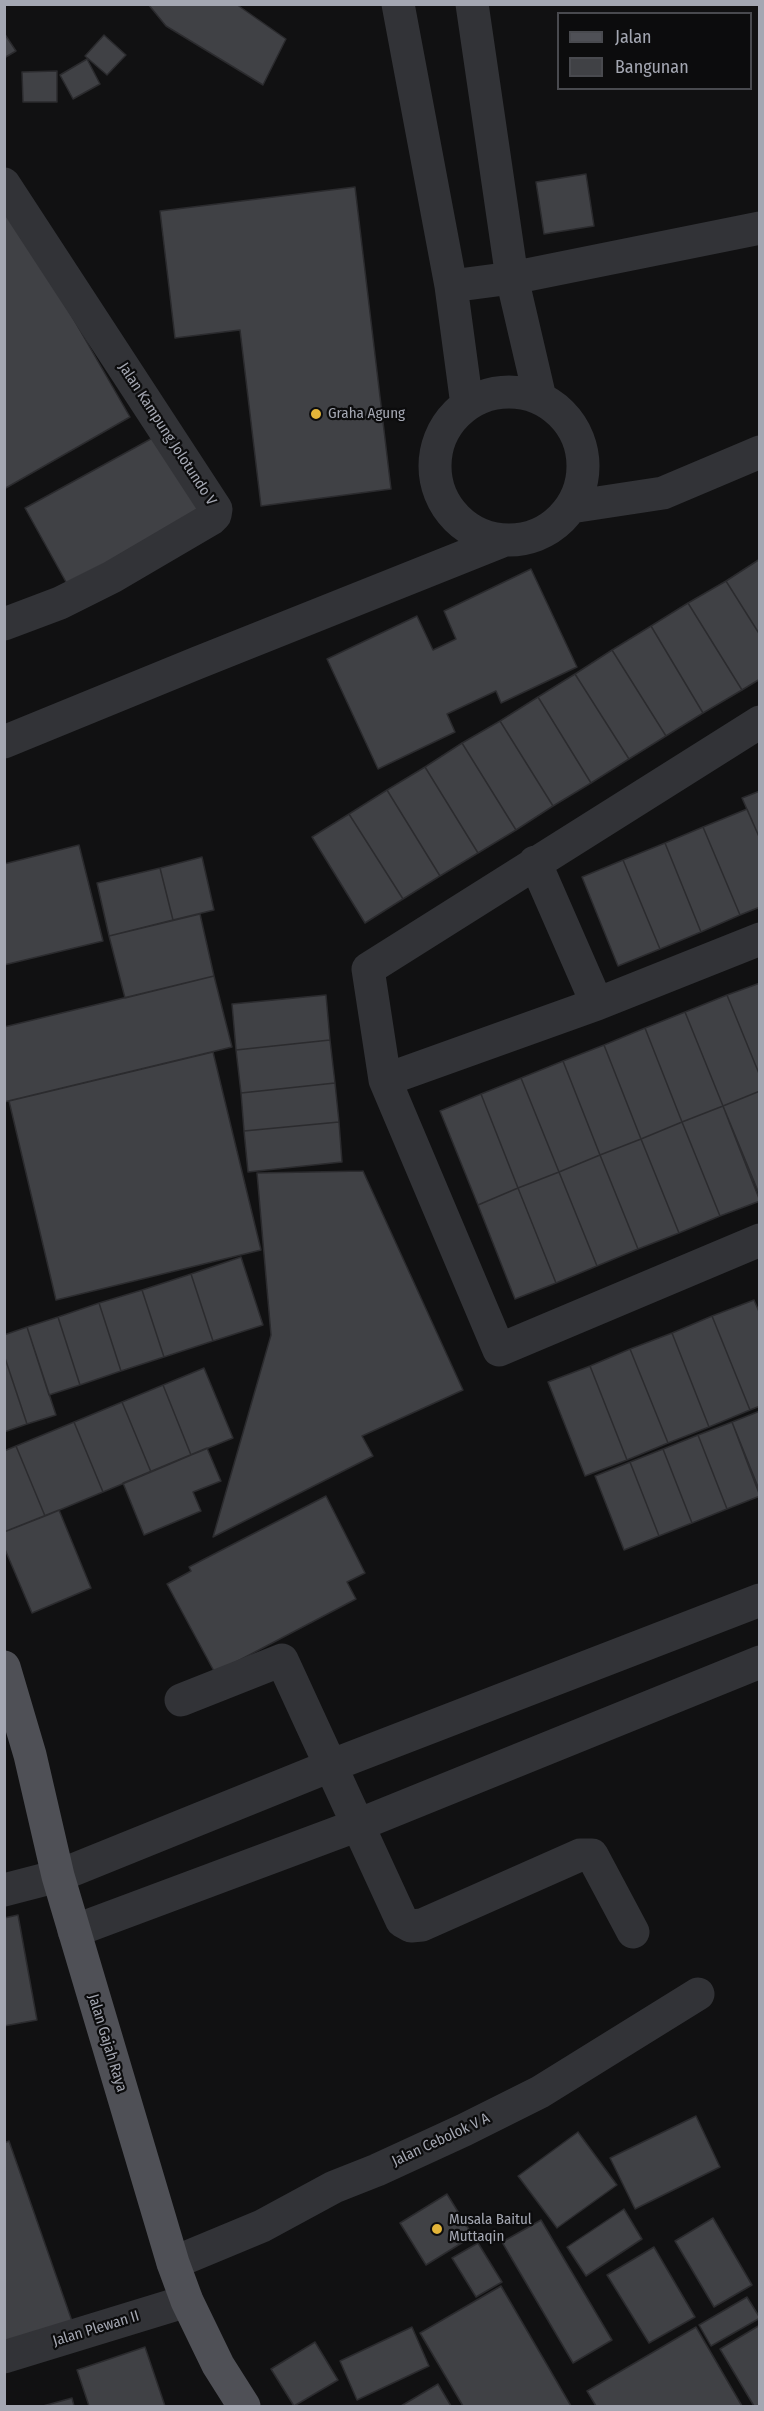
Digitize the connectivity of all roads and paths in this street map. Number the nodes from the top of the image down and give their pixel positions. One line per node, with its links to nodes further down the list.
1 (398, 4): 6 (street)
2 (472, 4): 5 (street)
3 (4, 184): 12 (street, Jalan Kampung Jolotundo V)
4 (759, 228): 5 (street)
5 (512, 278): 6 (street); 7 (street)
6 (451, 286): 8 (street)
7 (540, 398): 8 (street); 10 (street)
8 (467, 405): 11 (street)
9 (759, 452): 10 (street)
10 (571, 507): 11 (street)
11 (505, 540): 14 (street)
12 (4, 624)
13 (759, 722): 15 (street)
14 (4, 742)
15 (535, 862): 17 (street); 18 (street)
16 (759, 939): 17 (street)
17 (597, 1004): 18 (street)
18 (385, 1080): 19 (street)
19 (759, 1240)
20 (759, 1600): 24 (street)
21 (759, 1662): 25 (street)
22 (4, 1667): 26 (main road, Jalan Gajah Raya)
23 (181, 1700): 24 (street)
24 (330, 1766): 25 (street); 26 (street)
25 (358, 1825): 28 (street); 29 (street)
26 (58, 1876): 27 (street); 28 (main road, Jalan Gajah Raya)
27 (4, 1890)
28 (74, 1931): 31 (main road, Jalan Gajah Raya)
29 (633, 1932)
30 (698, 1994): 31 (street, Jalan Cebolok V A)
31 (173, 2263): 32 (main road, Jalan Gajah Raya)
32 (187, 2301): 33 (street, Jalan Plewan II); 34 (main road, Jalan Gajah Raya)
33 (4, 2356)
34 (244, 2406)

